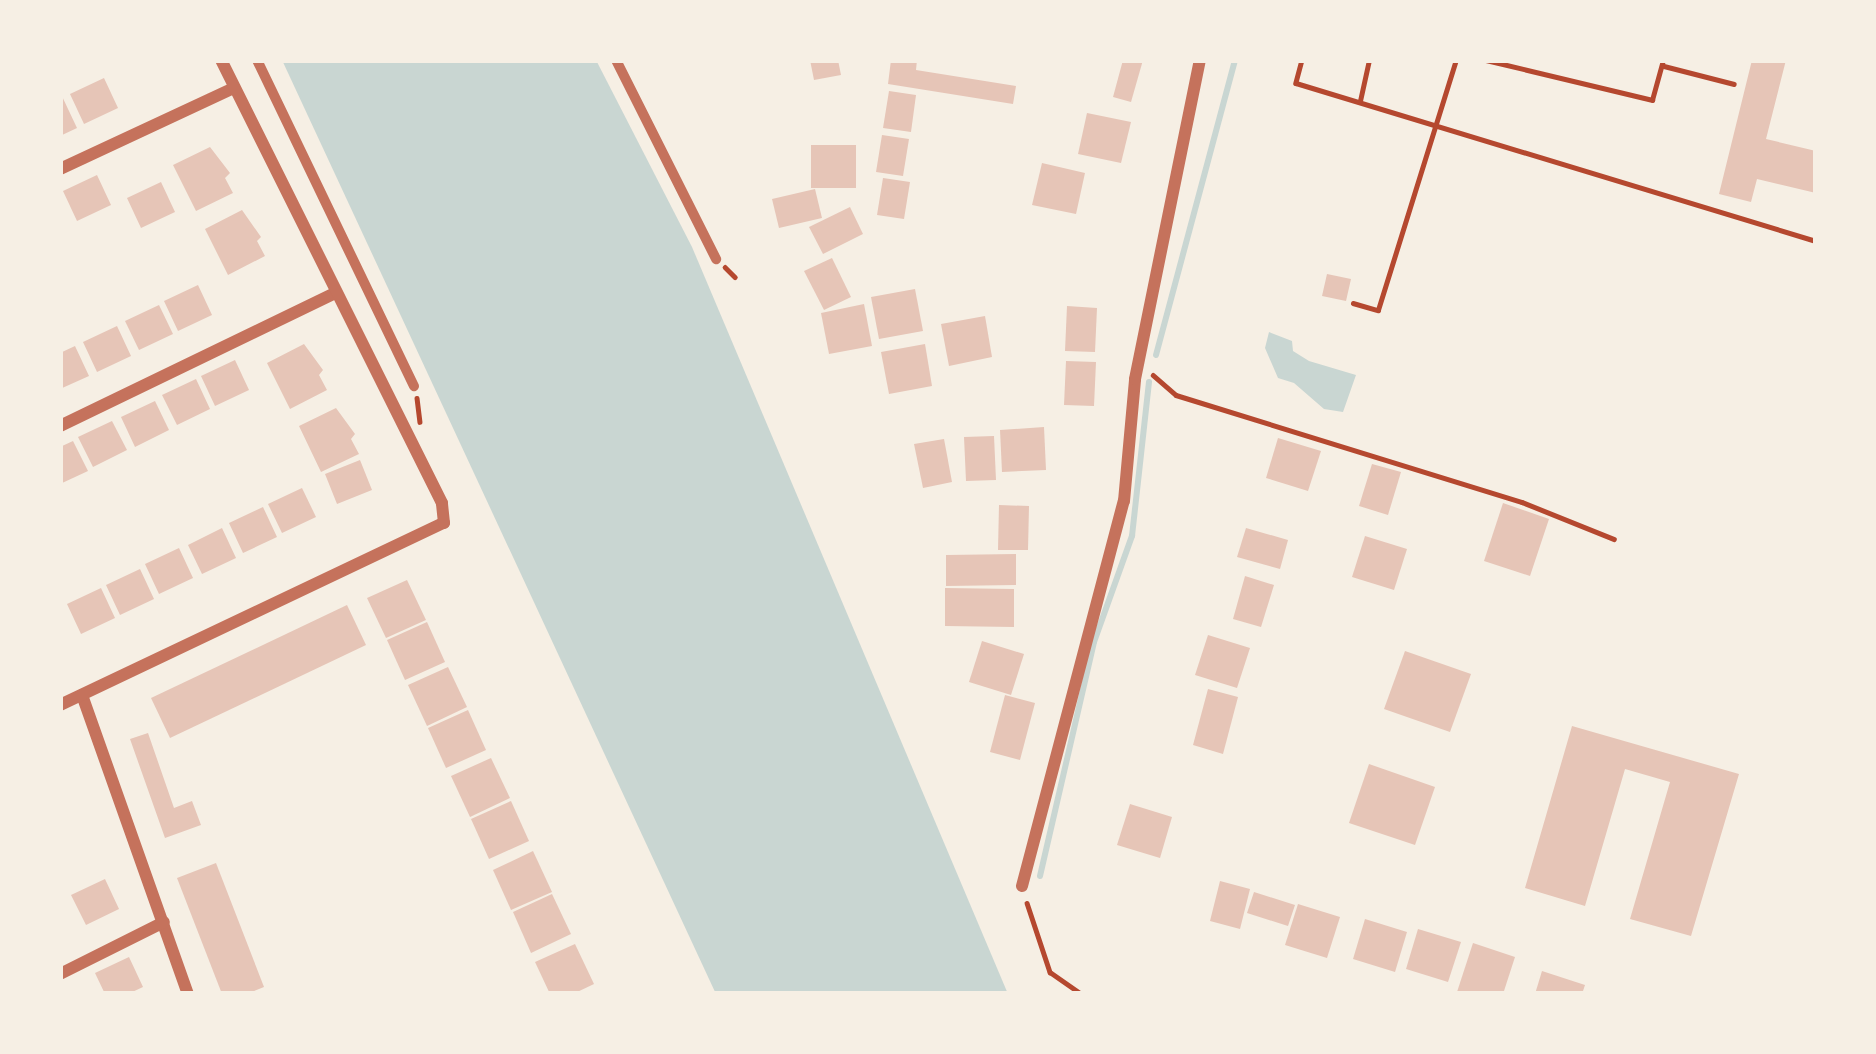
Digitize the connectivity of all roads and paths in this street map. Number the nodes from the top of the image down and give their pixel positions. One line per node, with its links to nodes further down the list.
1 (221, 60): 11 (street)
2 (257, 60): 20 (street)
3 (616, 60): 16 (street)
4 (1200, 60): 19 (street)
5 (1302, 60): 12 (path)
6 (1369, 60): 12 (path)
7 (1456, 60): 13 (path)
8 (1486, 60): 9 (path)
9 (1662, 63): 10 (path)
10 (1734, 84)
11 (234, 88): 14 (street); 17 (street)
12 (1360, 103): 13 (path)
13 (1436, 125): 15 (path); 18 (path)
14 (60, 169)
15 (1816, 241)
16 (716, 259)
17 (335, 293): 21 (street); 23 (street)
18 (1353, 303)
19 (1139, 362): 22 (path); 25 (street)
20 (414, 386)
21 (60, 426)
22 (1614, 539)
23 (82, 695): 24 (street); 26 (street)
24 (60, 705)
25 (1022, 886): 29 (path)
26 (164, 922): 27 (street); 28 (street)
27 (60, 974)
28 (188, 994)
29 (1081, 994)

